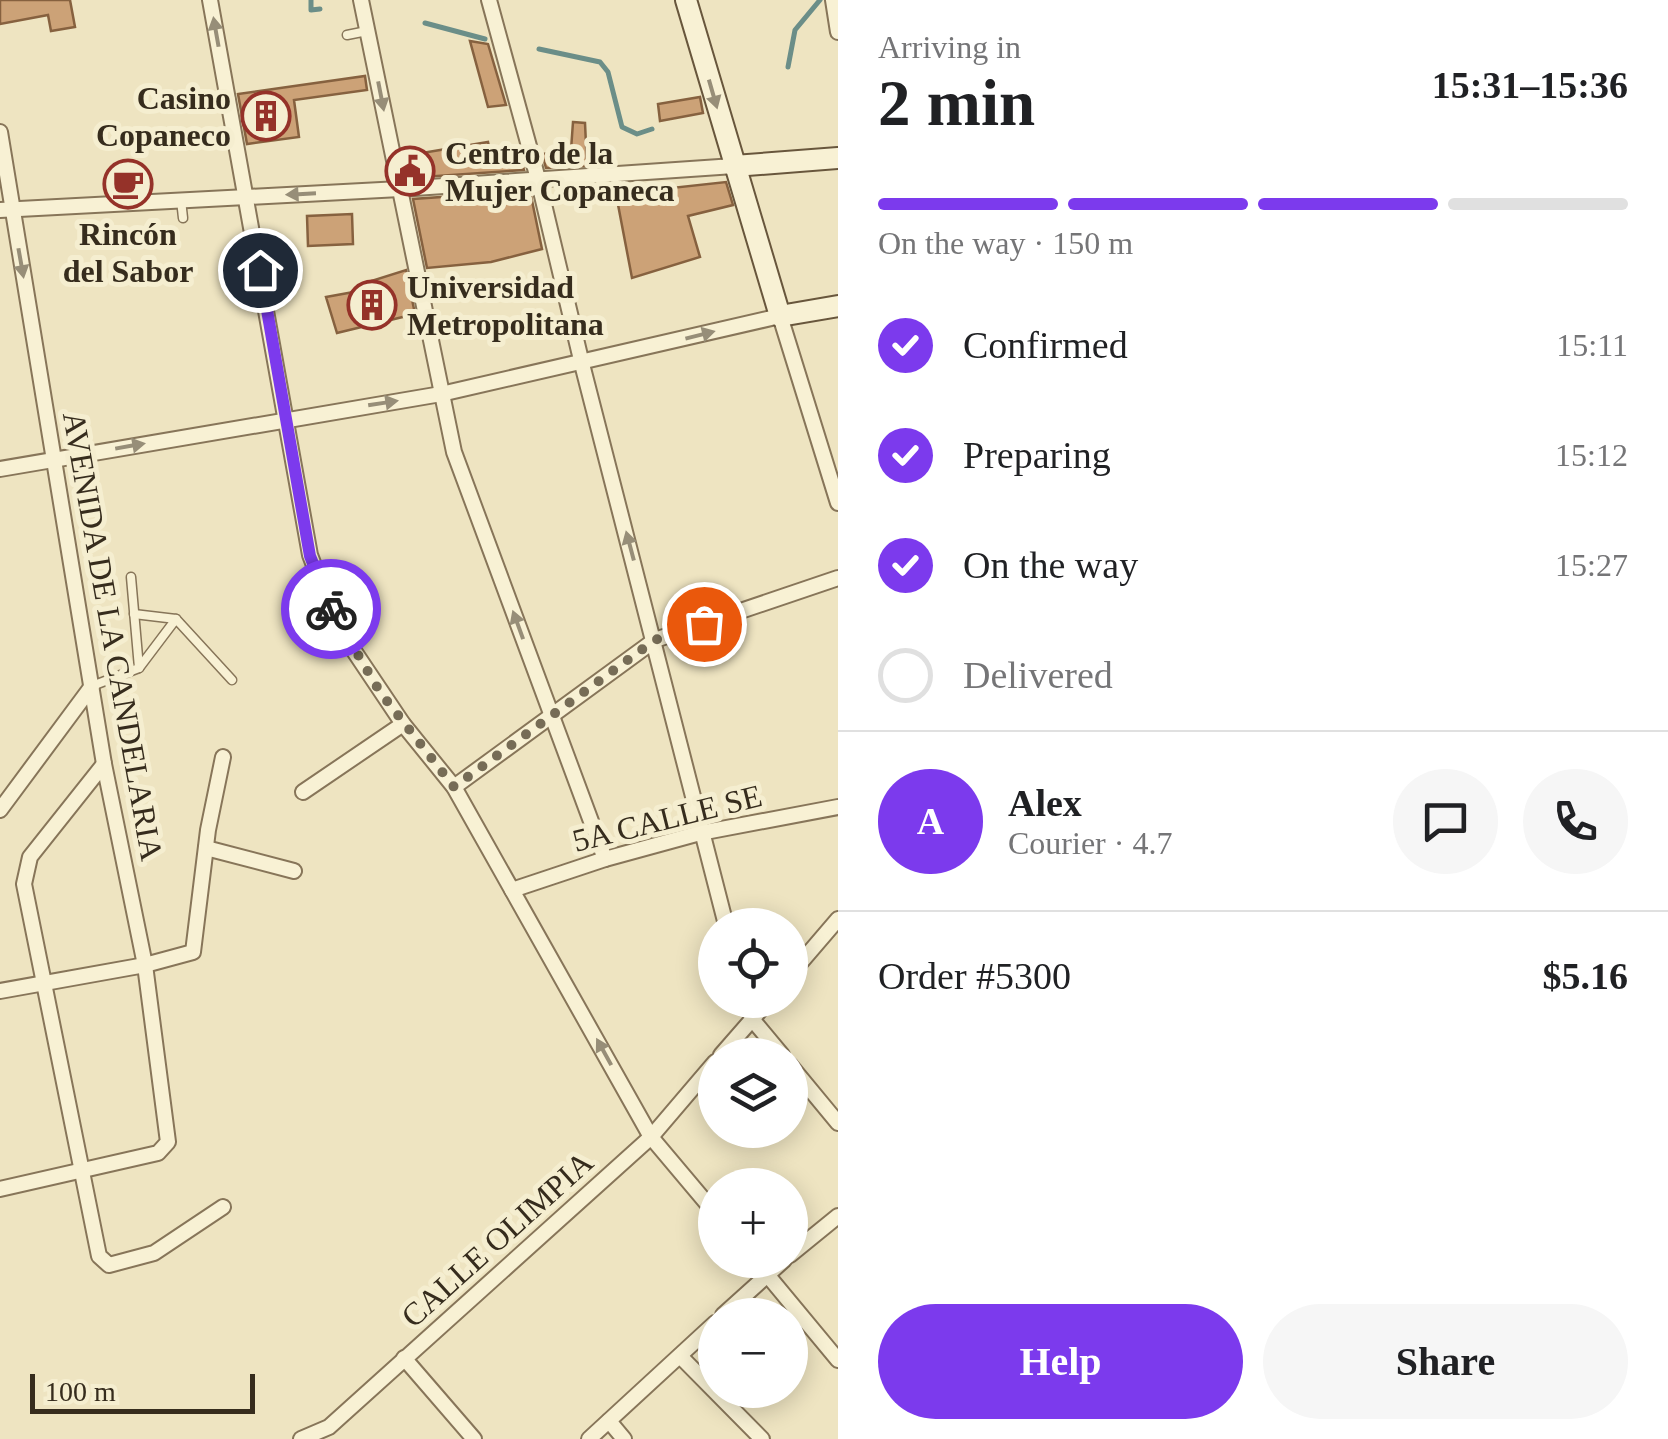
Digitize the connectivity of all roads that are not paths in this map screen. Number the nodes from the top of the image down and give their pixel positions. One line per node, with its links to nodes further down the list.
1 (210, 0): 14 (street, one-way to 1)
2 (362, 0): 6 (street)
3 (489, 0): 12 (street)
4 (686, 0): 11 (street, one-way to 11)
5 (833, 2): 7 (street)
6 (368, 31): 8 (lane); 13 (street, one-way to 13)
7 (838, 32)
8 (347, 35)
9 (0, 132): 16 (street, AVENIDA DE LA CANDELARIA)
10 (838, 158): 11 (street)
11 (734, 166): 12 (street); 19 (street)
12 (538, 179): 13 (street); 20 (street)
13 (400, 189): 14 (street, one-way to 14); 21 (street)
14 (246, 197): 15 (street); 22 (street)
15 (181, 200): 16 (street); 17 (lane)
16 (6, 209): 23 (street, AVENIDA DE LA CANDELARIA, one-way to 23)
17 (183, 218)
18 (838, 306): 19 (street)
19 (780, 316): 20 (street, one-way to 19); 25 (street)
20 (582, 364): 21 (street); 30 (street, one-way to 20)
21 (441, 394): 22 (street, one-way to 21); 34 (street, one-way to 21)
22 (286, 419): 23 (street, one-way to 22); 35 (street)
23 (55, 459): 24 (street); 33 (street, AVENIDA DE LA CANDELARIA)
24 (0, 469)
25 (838, 503)
26 (131, 577): 28 (lane)
27 (838, 578): 30 (street)
28 (134, 614): 29 (lane); 31 (lane)
29 (176, 619): 31 (lane); 32 (lane)
30 (655, 640): 34 (street); 42 (street)
31 (139, 668): 33 (lane)
32 (232, 680)
33 (92, 686): 37 (street, AVENIDA DE LA CANDELARIA); 41 (street)
34 (551, 717): 38 (street); 44 (street)
35 (403, 724): 38 (street); 39 (street)
36 (222, 756): 43 (street)
37 (104, 764): 50 (street, AVENIDA DE LA CANDELARIA); 51 (street)
38 (454, 787): 46 (street)
39 (303, 792)
40 (838, 807): 42 (street, 5A CALLE SE)
41 (0, 810)
42 (700, 833): 44 (street, 5A CALLE SE); 47 (street)
43 (206, 848): 45 (street); 50 (street)
44 (605, 859): 46 (street, 5A CALLE SE)
45 (294, 872)
46 (512, 890): 59 (street, one-way to 46)
47 (721, 908)
48 (838, 918): 49 (street)
49 (808, 954)
50 (145, 965): 51 (street); 60 (street, AVENIDA DE LA CANDELARIA)
51 (42, 983): 52 (street); 60 (street)
52 (0, 991)
53 (752, 1019): 54 (street); 55 (street)
54 (736, 1038)
55 (768, 1038)
56 (698, 1082): 59 (street, CALLE OLIMPIA)
57 (808, 1087): 58 (street)
58 (838, 1123)
59 (650, 1137): 62 (street); 71 (street, CALLE OLIMPIA)
60 (82, 1169): 61 (street); 63 (street)
61 (0, 1188)
62 (698, 1193)
63 (224, 1207)
64 (838, 1216): 65 (street)
65 (808, 1240)
66 (762, 1278): 68 (street)
67 (769, 1278): 72 (street)
68 (741, 1298)
69 (698, 1339): 70 (street)
70 (680, 1356): 73 (street); 79 (street)
71 (404, 1358): 74 (street, CALLE OLIMPIA); 76 (street)
72 (838, 1360)
73 (609, 1421): 77 (street); 78 (street)
74 (329, 1433): 75 (street, CALLE OLIMPIA)
75 (301, 1439)
76 (474, 1439)
77 (589, 1439)
78 (624, 1439)
79 (762, 1439)

